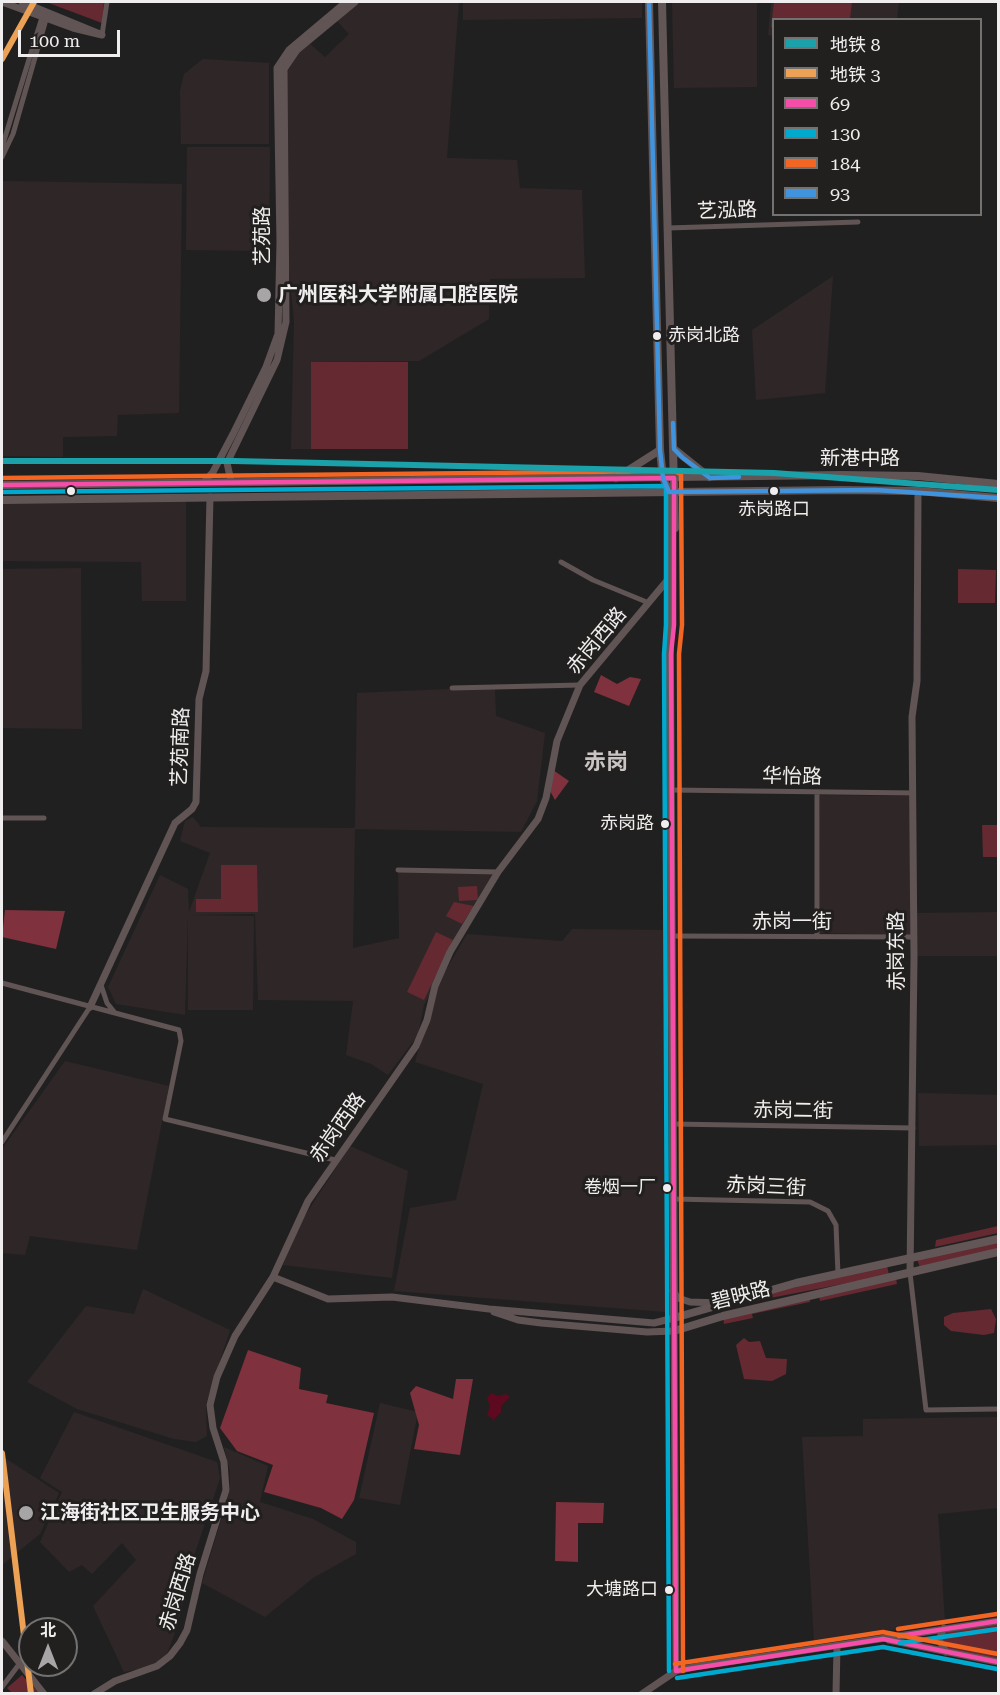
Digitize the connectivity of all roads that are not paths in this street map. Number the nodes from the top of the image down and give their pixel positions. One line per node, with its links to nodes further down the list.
1 (2, 2): 9 (street)
2 (22, 2): 8 (street)
3 (107, 2): 10 (street)
4 (346, 2): 23 (street, 艺苑路)
5 (355, 2): 24 (street, 艺苑路)
6 (649, 2): 16 (main road)
7 (662, 2): 14 (main road)
8 (38, 4): 9 (street)
9 (45, 15): 10 (street); 11 (street); 12 (street)
10 (102, 35)
11 (2, 147)
12 (2, 157)
13 (858, 222): 14 (street, 艺泓路)
14 (668, 228): 15 (main road)
15 (674, 449): 20 (main road); 21 (main road)
16 (660, 450): 18 (main road); 19 (main road)
17 (918, 477): 21 (main road, 新港中路); 22 (main road, 新港中路); 27 (main road)
18 (616, 478): 19 (main road, 新港中路); 24 (main road, 新港中路)
19 (663, 478): 20 (main road, 新港中路); 28 (main road)
20 (674, 478): 21 (main road, 新港中路); 28 (main road)
21 (710, 478)
22 (945, 479): 25 (main road, 新港中路); 29 (main road)
23 (204, 482): 24 (main road, 新港中路); 26 (main road, 新港中路)
24 (231, 482)
25 (999, 484)
26 (2, 485)
27 (918, 491): 28 (main road, 新港中路); 29 (main road, 新港中路); 41 (street, 赤岗东路)
28 (672, 492): 30 (main road, 新港中路); 34 (main road); 36 (main road)
29 (944, 493): 31 (main road, 新港中路)
30 (210, 497): 32 (main road, 新港中路); 50 (street, 艺苑南路)
31 (999, 498)
32 (2, 500)
33 (561, 562): 35 (street)
34 (670, 577): 35 (street, 赤岗西路); 36 (main road)
35 (649, 603): 37 (street, 赤岗西路)
36 (671, 654): 39 (main road)
37 (580, 685): 38 (street); 45 (street, 赤岗西路)
38 (452, 688)
39 (671, 790): 40 (street, 华怡路); 46 (main road)
40 (817, 792): 41 (street, 华怡路); 47 (street)
41 (913, 793): 48 (street, 赤岗东路)
42 (2, 818): 43 (street)
43 (44, 818)
44 (399, 870): 45 (street)
45 (498, 872): 56 (street, 赤岗西路)
46 (671, 936): 47 (street, 赤岗一街); 53 (main road)
47 (817, 937): 48 (street, 赤岗一街)
48 (914, 937): 54 (street, 赤岗东路)
49 (2, 983): 51 (street)
50 (101, 985): 51 (street, 艺苑南路); 52 (street)
51 (90, 1007): 52 (street); 55 (street)
52 (115, 1013): 56 (street)
53 (672, 1124): 54 (street, 赤岗二街); 57 (main road)
54 (913, 1128): 60 (street, 赤岗东路)
55 (2, 1142)
56 (335, 1160): 63 (street, 赤岗西路)
57 (673, 1199): 62 (street, 赤岗三街); 64 (main road)
58 (999, 1239): 60 (main road, 碧映路)
59 (999, 1252): 61 (main road, 碧映路)
60 (910, 1258): 61 (street, 赤岗东路); 62 (main road, 碧映路)
61 (910, 1273): 68 (main road, 碧映路); 69 (street, 赤岗东路)
62 (838, 1274): 65 (main road, 碧映路)
63 (273, 1277): 66 (street, 碧映路); 83 (street, 赤岗西路)
64 (673, 1291): 65 (street); 67 (main road)
65 (725, 1303): 67 (main road, 碧映路)
66 (489, 1310): 67 (street, 碧映路); 68 (street, 碧映路)
67 (674, 1318): 68 (street)
68 (674, 1331): 79 (street)
69 (999, 1409)
70 (999, 1621): 71 (street)
71 (944, 1628): 72 (street); 75 (street)
72 (883, 1639): 74 (street); 75 (street)
73 (2, 1641): 76 (street)
74 (837, 1646): 79 (street); 85 (street)
75 (946, 1652): 77 (street)
76 (18, 1661)
77 (999, 1662)
78 (18, 1666): 81 (street)
79 (676, 1671): 84 (street)
80 (31, 1677): 82 (street)
81 (2, 1687)
82 (44, 1694)
83 (94, 1694)
84 (642, 1694)
85 (836, 1694)

